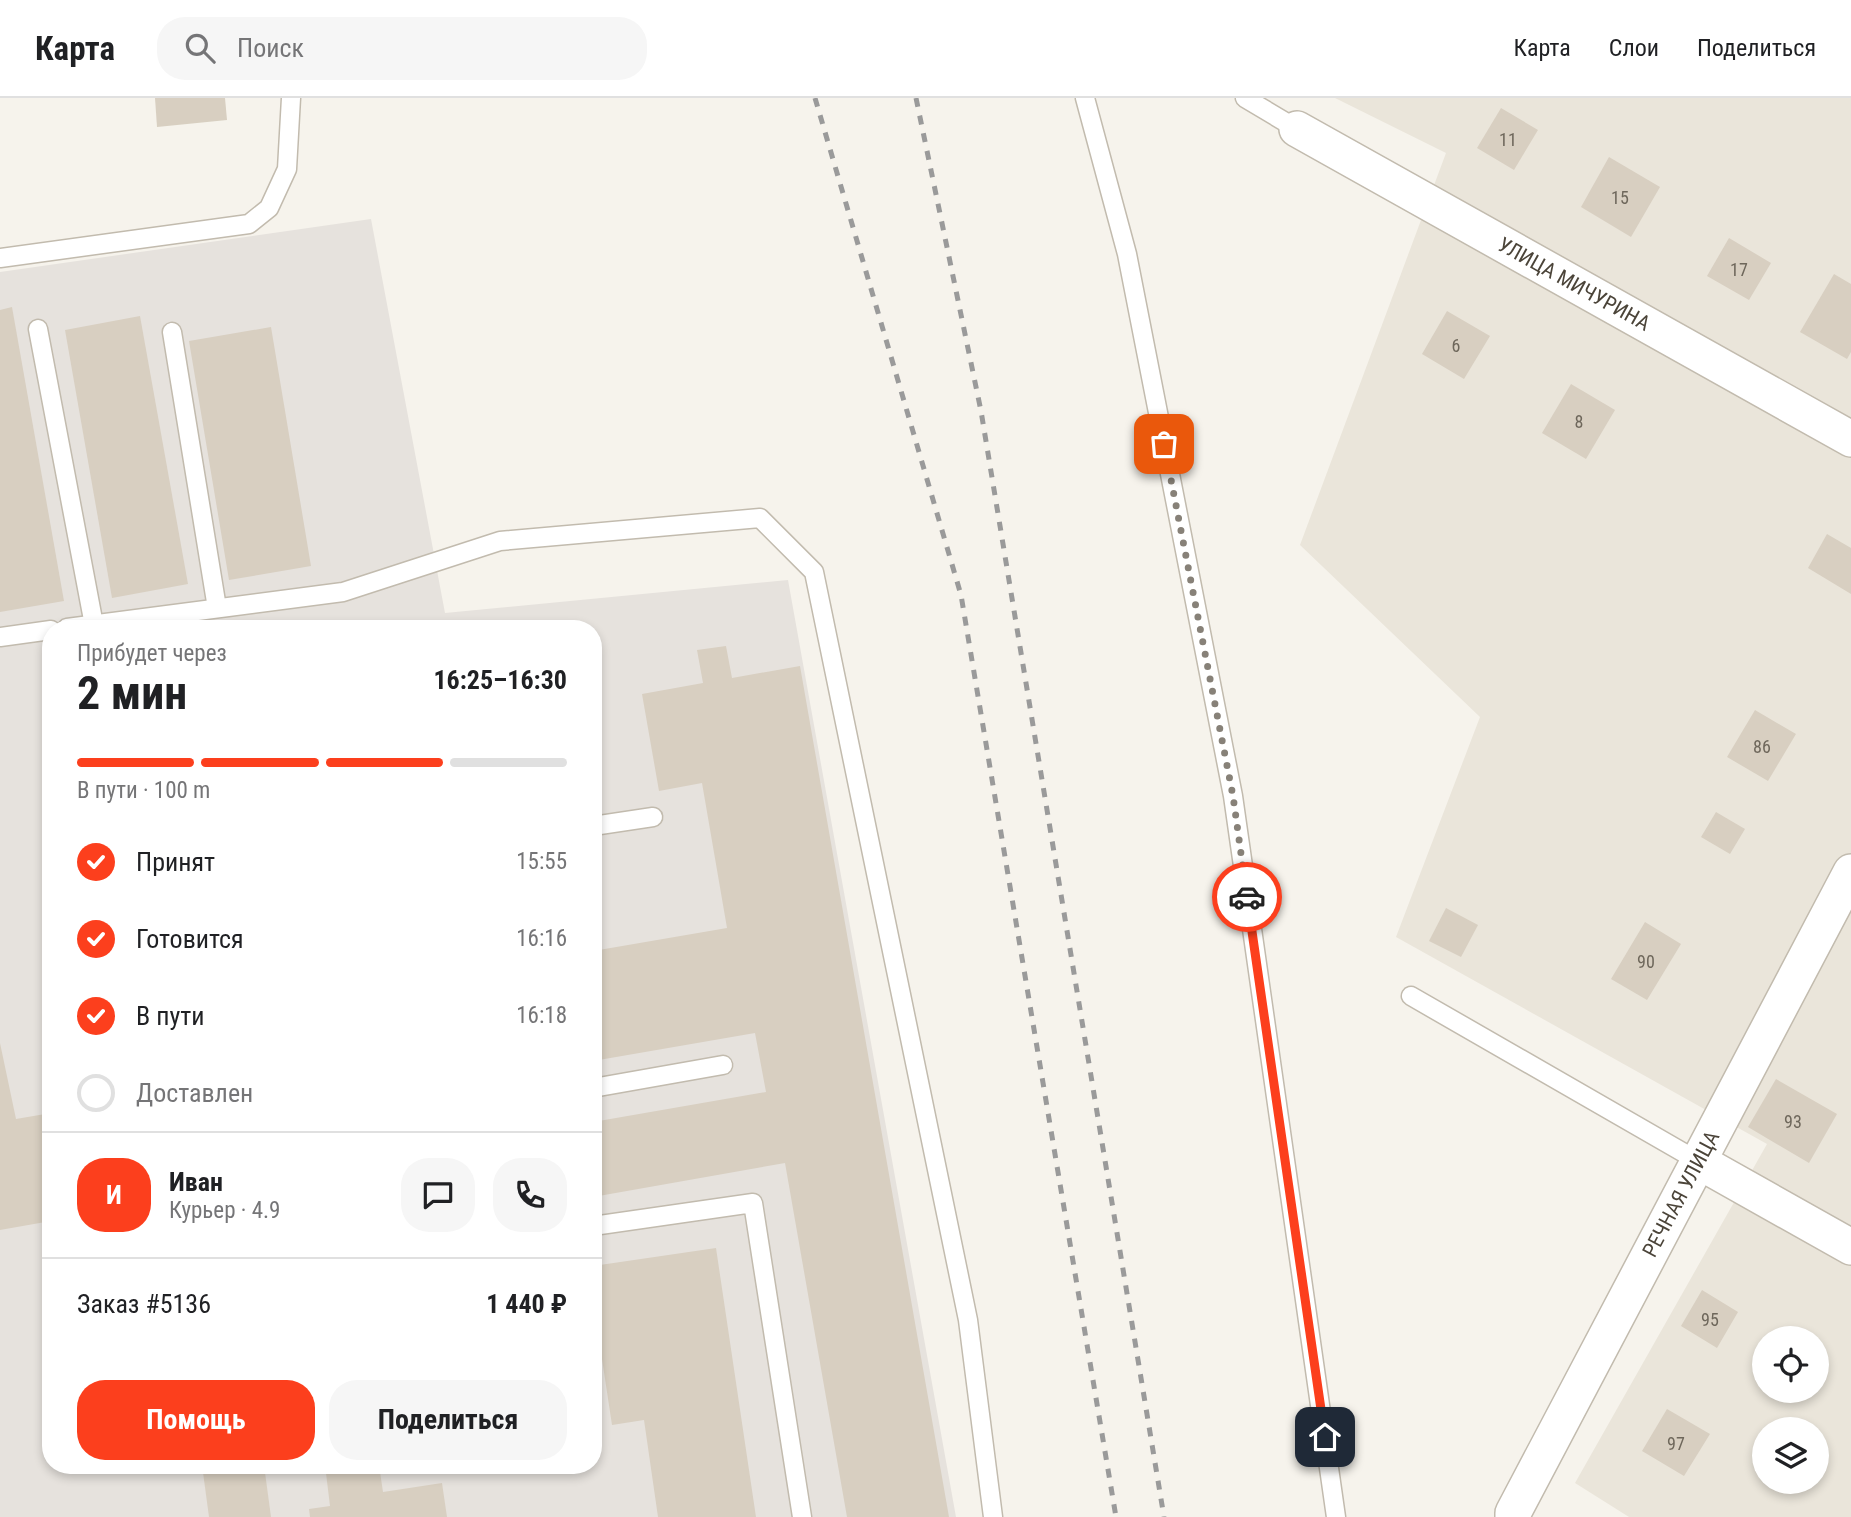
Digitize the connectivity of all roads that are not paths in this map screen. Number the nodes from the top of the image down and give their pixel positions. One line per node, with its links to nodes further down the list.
1 (291, 98): 5 (lane)
2 (1085, 98): 25 (lane)
3 (1245, 98): 4 (lane)
4 (1297, 129): 8 (street, УЛИЦА МИЧУРИНА)
5 (0, 258)
6 (38, 329): 10 (lane)
7 (172, 332): 9 (lane)
8 (1851, 439)
9 (217, 608): 11 (lane); 24 (lane)
10 (93, 620)
11 (130, 620)
12 (42, 631): 13 (lane)
13 (0, 637)
14 (653, 817): 15 (lane)
15 (602, 825)
16 (1851, 873): 20 (street, РЕЧНАЯ УЛИЦА)
17 (1411, 996): 20 (lane)
18 (723, 1065): 19 (lane)
19 (602, 1086)
20 (1698, 1161): 22 (street); 26 (street, РЕЧНАЯ УЛИЦА)
21 (602, 1225): 23 (lane)
22 (1851, 1247)
23 (802, 1517)
24 (993, 1517)
25 (1336, 1517)
26 (1513, 1517)

